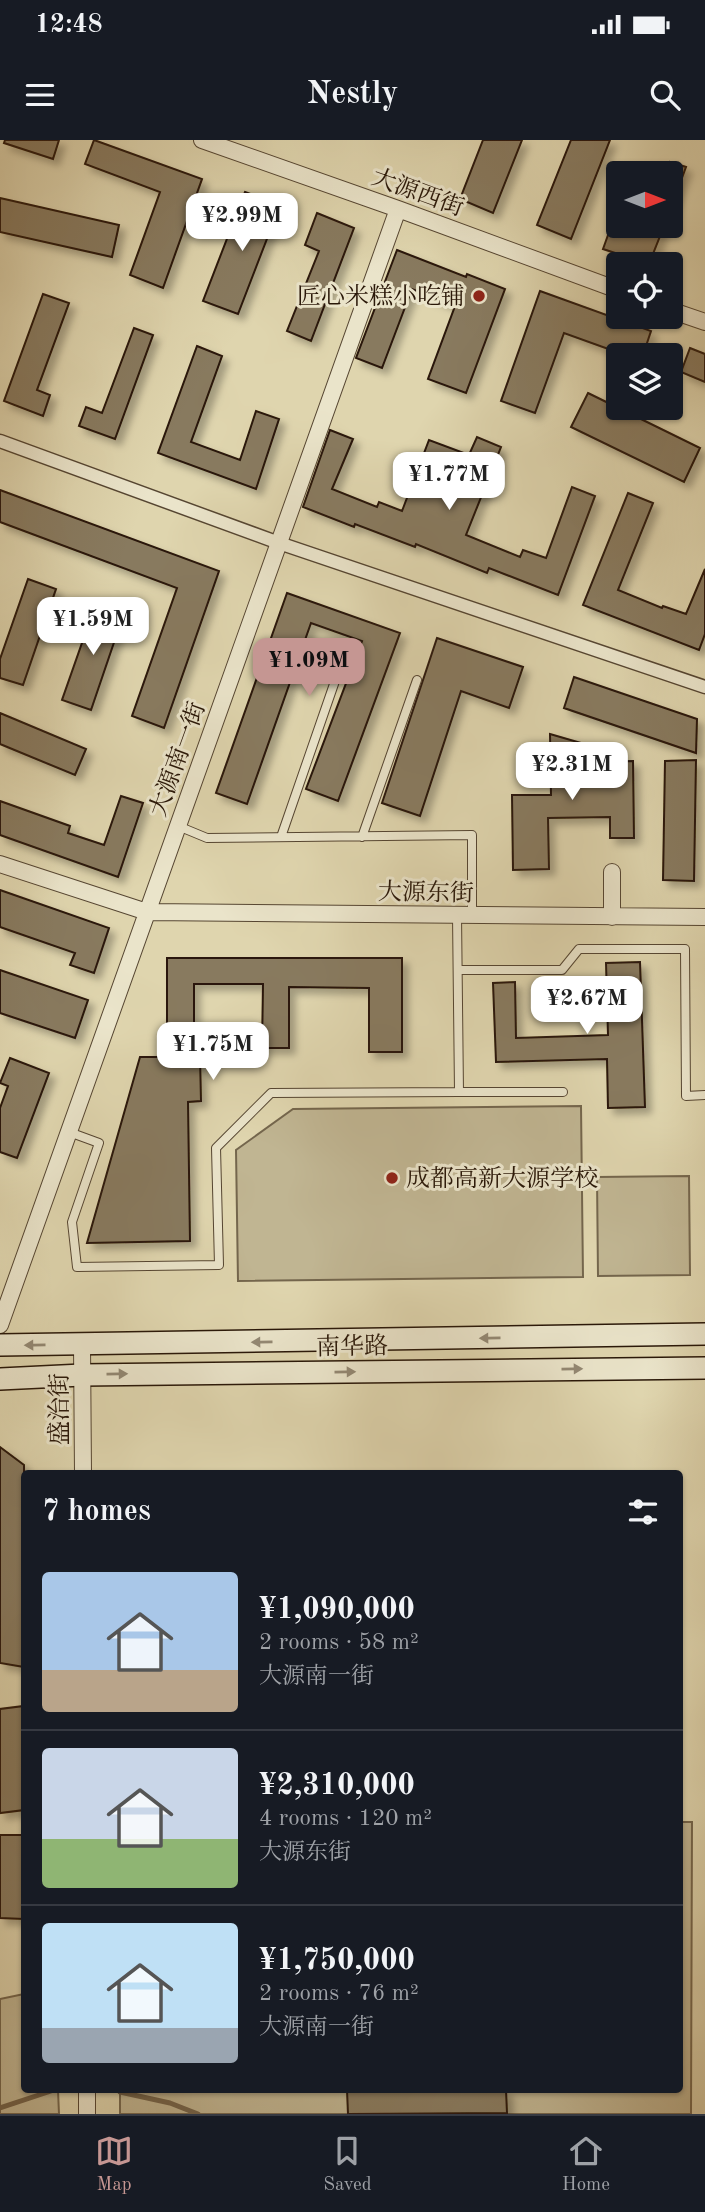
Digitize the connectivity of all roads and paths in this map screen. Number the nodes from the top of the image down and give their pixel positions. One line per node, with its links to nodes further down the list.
1 (202, 140): 2 (street, 大源西街)
2 (398, 209): 3 (street, 大源西街); 7 (street, 大源南一街)
3 (606, 286)
4 (683, 315): 5 (street)
5 (705, 323)
6 (0, 441): 7 (street)
7 (279, 543): 10 (street); 11 (street, 大源南一街)
8 (343, 658): 12 (lane)
9 (417, 680): 13 (lane)
10 (705, 687)
11 (178, 826): 12 (lane); 16 (street, 大源南一街)
12 (282, 837): 13 (lane)
13 (362, 837): 17 (lane)
14 (0, 864): 16 (street, 大源东街)
15 (612, 872): 18 (street)
16 (147, 912): 17 (street, 大源东街); 24 (street, 大源南一街)
17 (465, 916): 18 (street, 大源东街); 20 (lane)
18 (612, 917): 19 (street, 大源东街)
19 (705, 917)
20 (458, 970): 21 (lane); 23 (lane)
21 (459, 1092): 22 (lane); 24 (lane)
22 (564, 1092)
23 (705, 1095)
24 (69, 1132): 25 (street, 大源南一街)
25 (0, 1325)
26 (705, 1334): 28 (main road, 南华路, one-way to 28)
27 (0, 1345): 28 (main road, 南华路, one-way to 27)
28 (82, 1345): 30 (street, 盛治街)
29 (705, 1368): 30 (main road, 南华路, one-way to 29)
30 (82, 1375): 31 (main road, 南华路); 32 (street, 盛治街)
31 (0, 1379)
32 (83, 1470)
33 (87, 2093): 34 (street)
34 (87, 2114)

